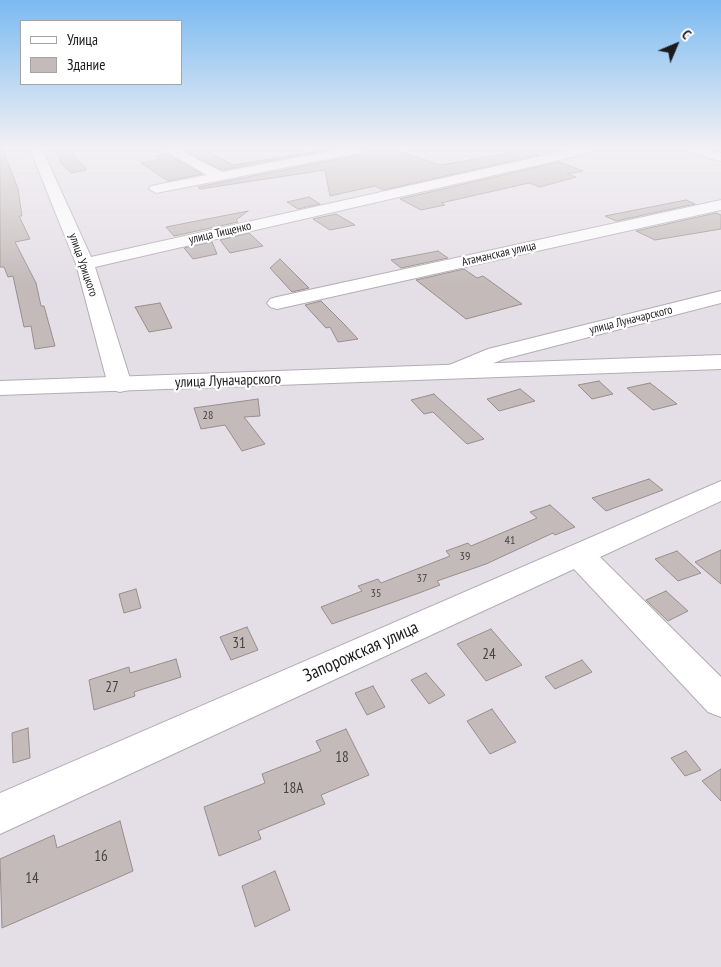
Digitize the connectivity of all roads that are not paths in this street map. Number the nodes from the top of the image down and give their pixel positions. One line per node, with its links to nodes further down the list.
1 (55, 194): 4 (street, улица Урицкого)
2 (393, 194): 4 (street, улица Тищенко)
3 (721, 205): 6 (street, Атаманская улица)
4 (84, 264): 9 (street, улица Урицкого)
5 (721, 297): 8 (street, улица Луначарского)
6 (277, 303)
7 (721, 362): 8 (street, улица Луначарского)
8 (455, 371): 9 (street, улица Луначарского)
9 (120, 385): 10 (street, улица Луначарского)
10 (0, 388)
11 (721, 490): 12 (street, Запорожская улица)
12 (578, 554): 13 (street); 14 (street, Запорожская улица)
13 (721, 701)
14 (0, 814)

